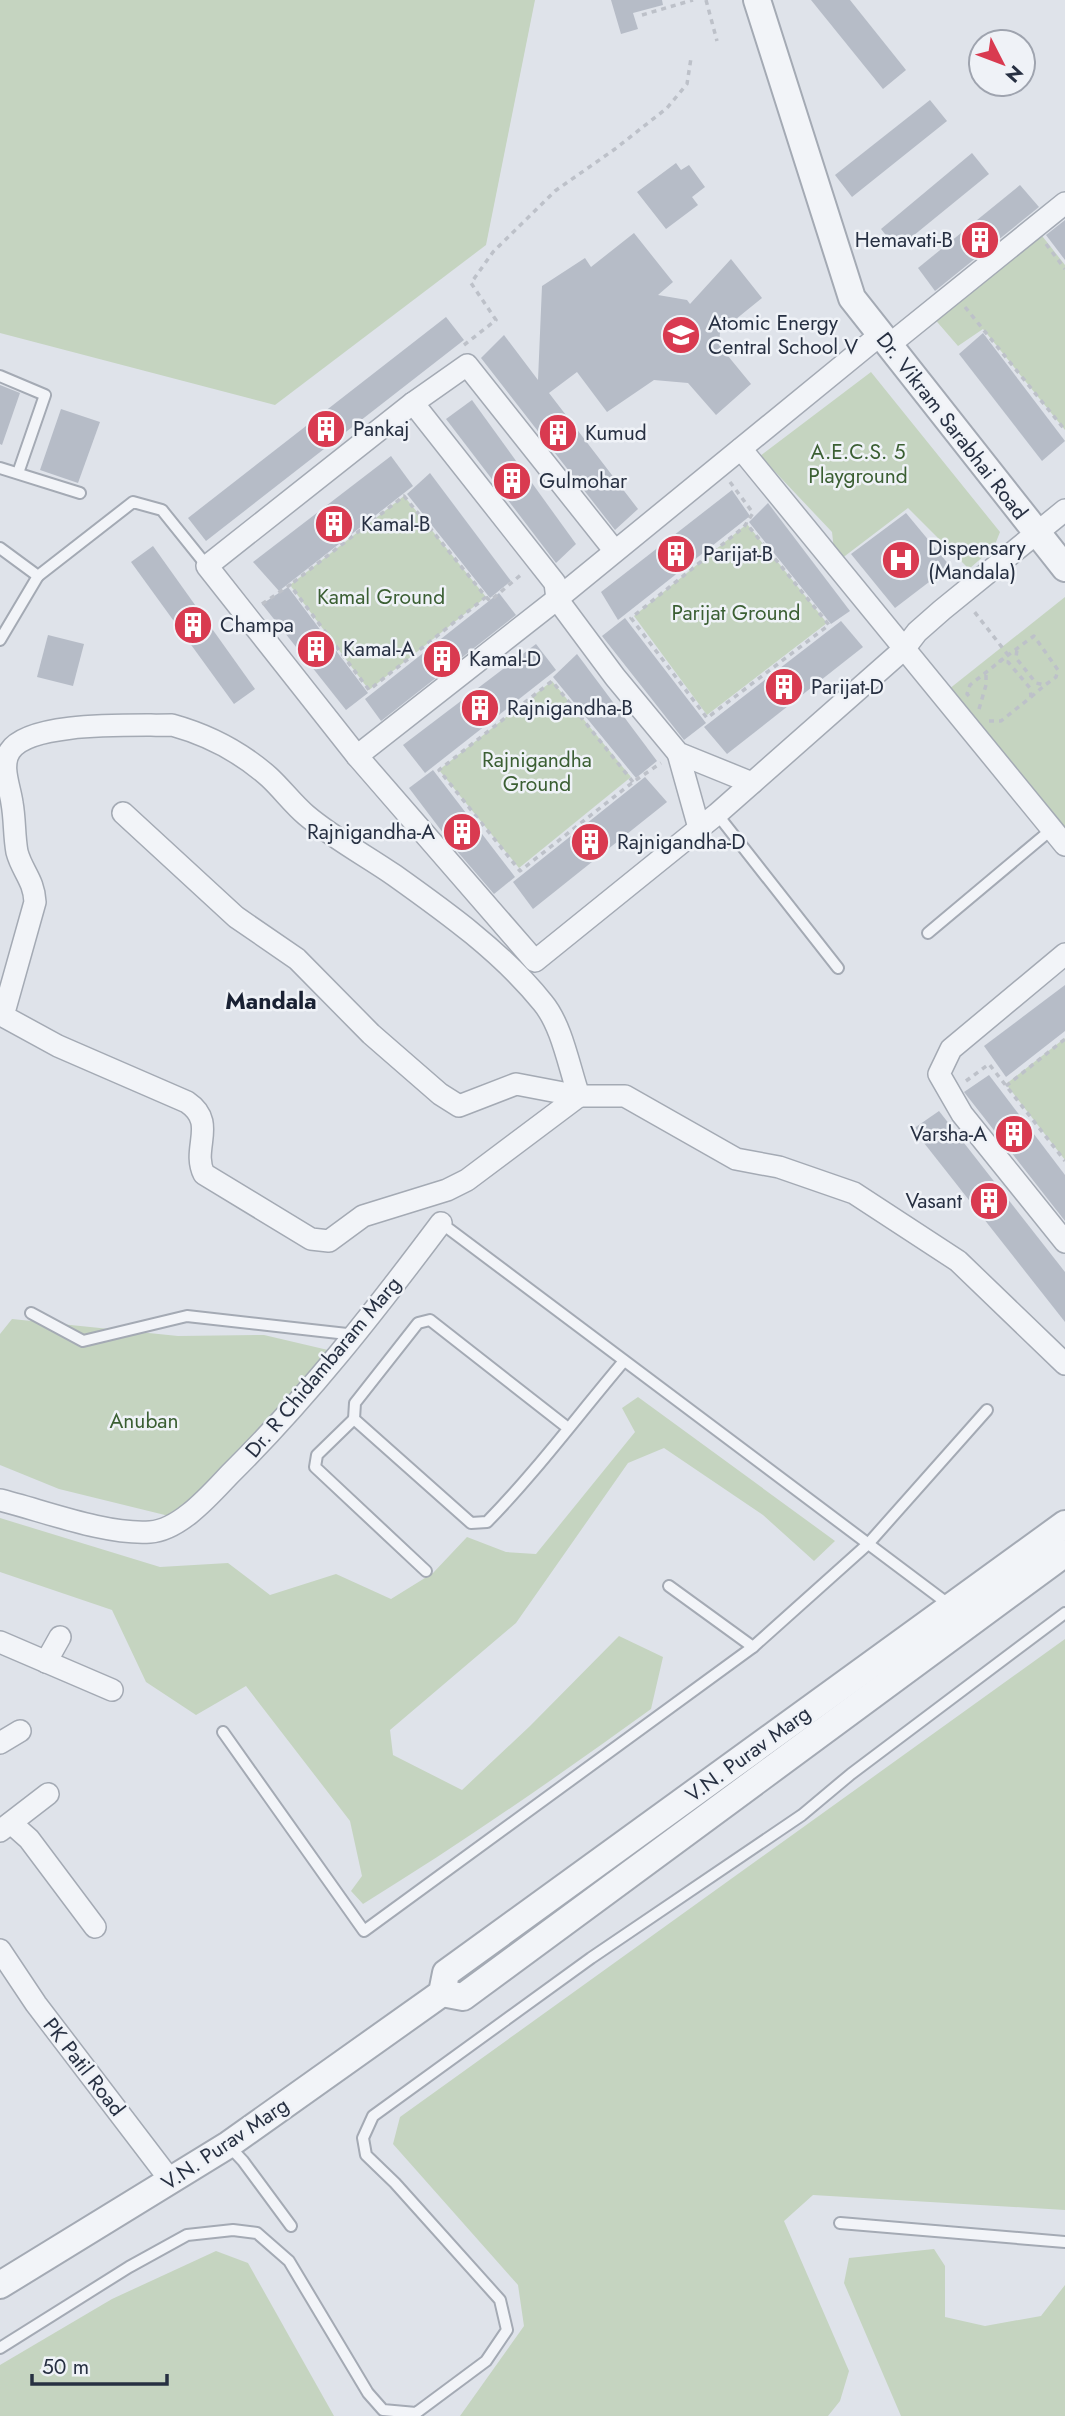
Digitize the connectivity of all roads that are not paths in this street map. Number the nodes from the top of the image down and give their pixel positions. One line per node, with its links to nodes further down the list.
1 (757, 0): 3 (street, Dr. Vikram Sarabhai Road)
2 (1065, 203): 3 (street)
3 (885, 340): 6 (street); 11 (street, Dr. Vikram Sarabhai Road)
4 (0, 376): 8 (lane)
5 (413, 403): 13 (street); 14 (street); 17 (street)
6 (741, 449): 13 (street); 19 (street)
7 (0, 467): 8 (lane)
8 (18, 473): 9 (lane)
9 (80, 492)
10 (1065, 510): 11 (street)
11 (1037, 533): 15 (street, Dr. Vikram Sarabhai Road); 19 (street)
12 (0, 548): 16 (lane)
13 (614, 550): 17 (street)
14 (207, 566): 16 (lane); 21 (street)
15 (1065, 568)
16 (38, 576): 18 (lane)
17 (557, 598): 20 (street); 21 (street)
18 (0, 639)
19 (904, 649): 22 (street); 26 (street)
20 (678, 753): 22 (street); 25 (street)
21 (357, 755): 25 (street)
22 (752, 783): 24 (street)
23 (123, 813): 30 (street)
24 (716, 814): 25 (street); 29 (lane)
25 (699, 828)
26 (1059, 837): 27 (lane)
27 (928, 933)
28 (1065, 954): 32 (street)
29 (838, 968)
30 (579, 1096): 30 (street); 36 (street)
31 (441, 1223): 34 (street, Dr. R Chidambaram Marg); 35 (lane)
32 (1065, 1242)
33 (31, 1313): 34 (lane)
34 (356, 1335): 40 (street, Dr. R Chidambaram Marg)
35 (624, 1361): 39 (lane); 42 (lane)
36 (1065, 1364)
37 (987, 1410): 42 (lane)
38 (354, 1419): 39 (lane); 39 (lane); 44 (lane)
39 (568, 1428)
40 (0, 1500)
41 (1065, 1524): 46 (street, V.N. Purav Marg)
42 (868, 1544): 46 (lane); 50 (lane)
43 (1065, 1553): 51 (street, V.N. Purav Marg)
44 (426, 1570)
45 (669, 1586): 50 (lane)
46 (951, 1606): 51 (street, V.N. Purav Marg)
47 (1065, 1613): 67 (lane)
48 (60, 1637): 52 (street)
49 (0, 1643): 52 (street)
50 (753, 1647): 55 (lane)
51 (916, 1647): 61 (street, V.N. Purav Marg)
52 (46, 1662): 53 (street)
53 (112, 1690)
54 (20, 1731): 56 (street)
55 (223, 1732)
56 (0, 1743)
57 (48, 1794): 58 (street)
58 (5, 1827): 59 (street)
59 (95, 1927)
60 (0, 1950): 62 (street, PK Patil Road)
61 (228, 2145): 62 (street, V.N. Purav Marg); 64 (lane)
62 (171, 2181): 66 (street, V.N. Purav Marg)
63 (840, 2223): 65 (lane)
64 (291, 2226)
65 (1065, 2242)
66 (0, 2285)
67 (0, 2348)

